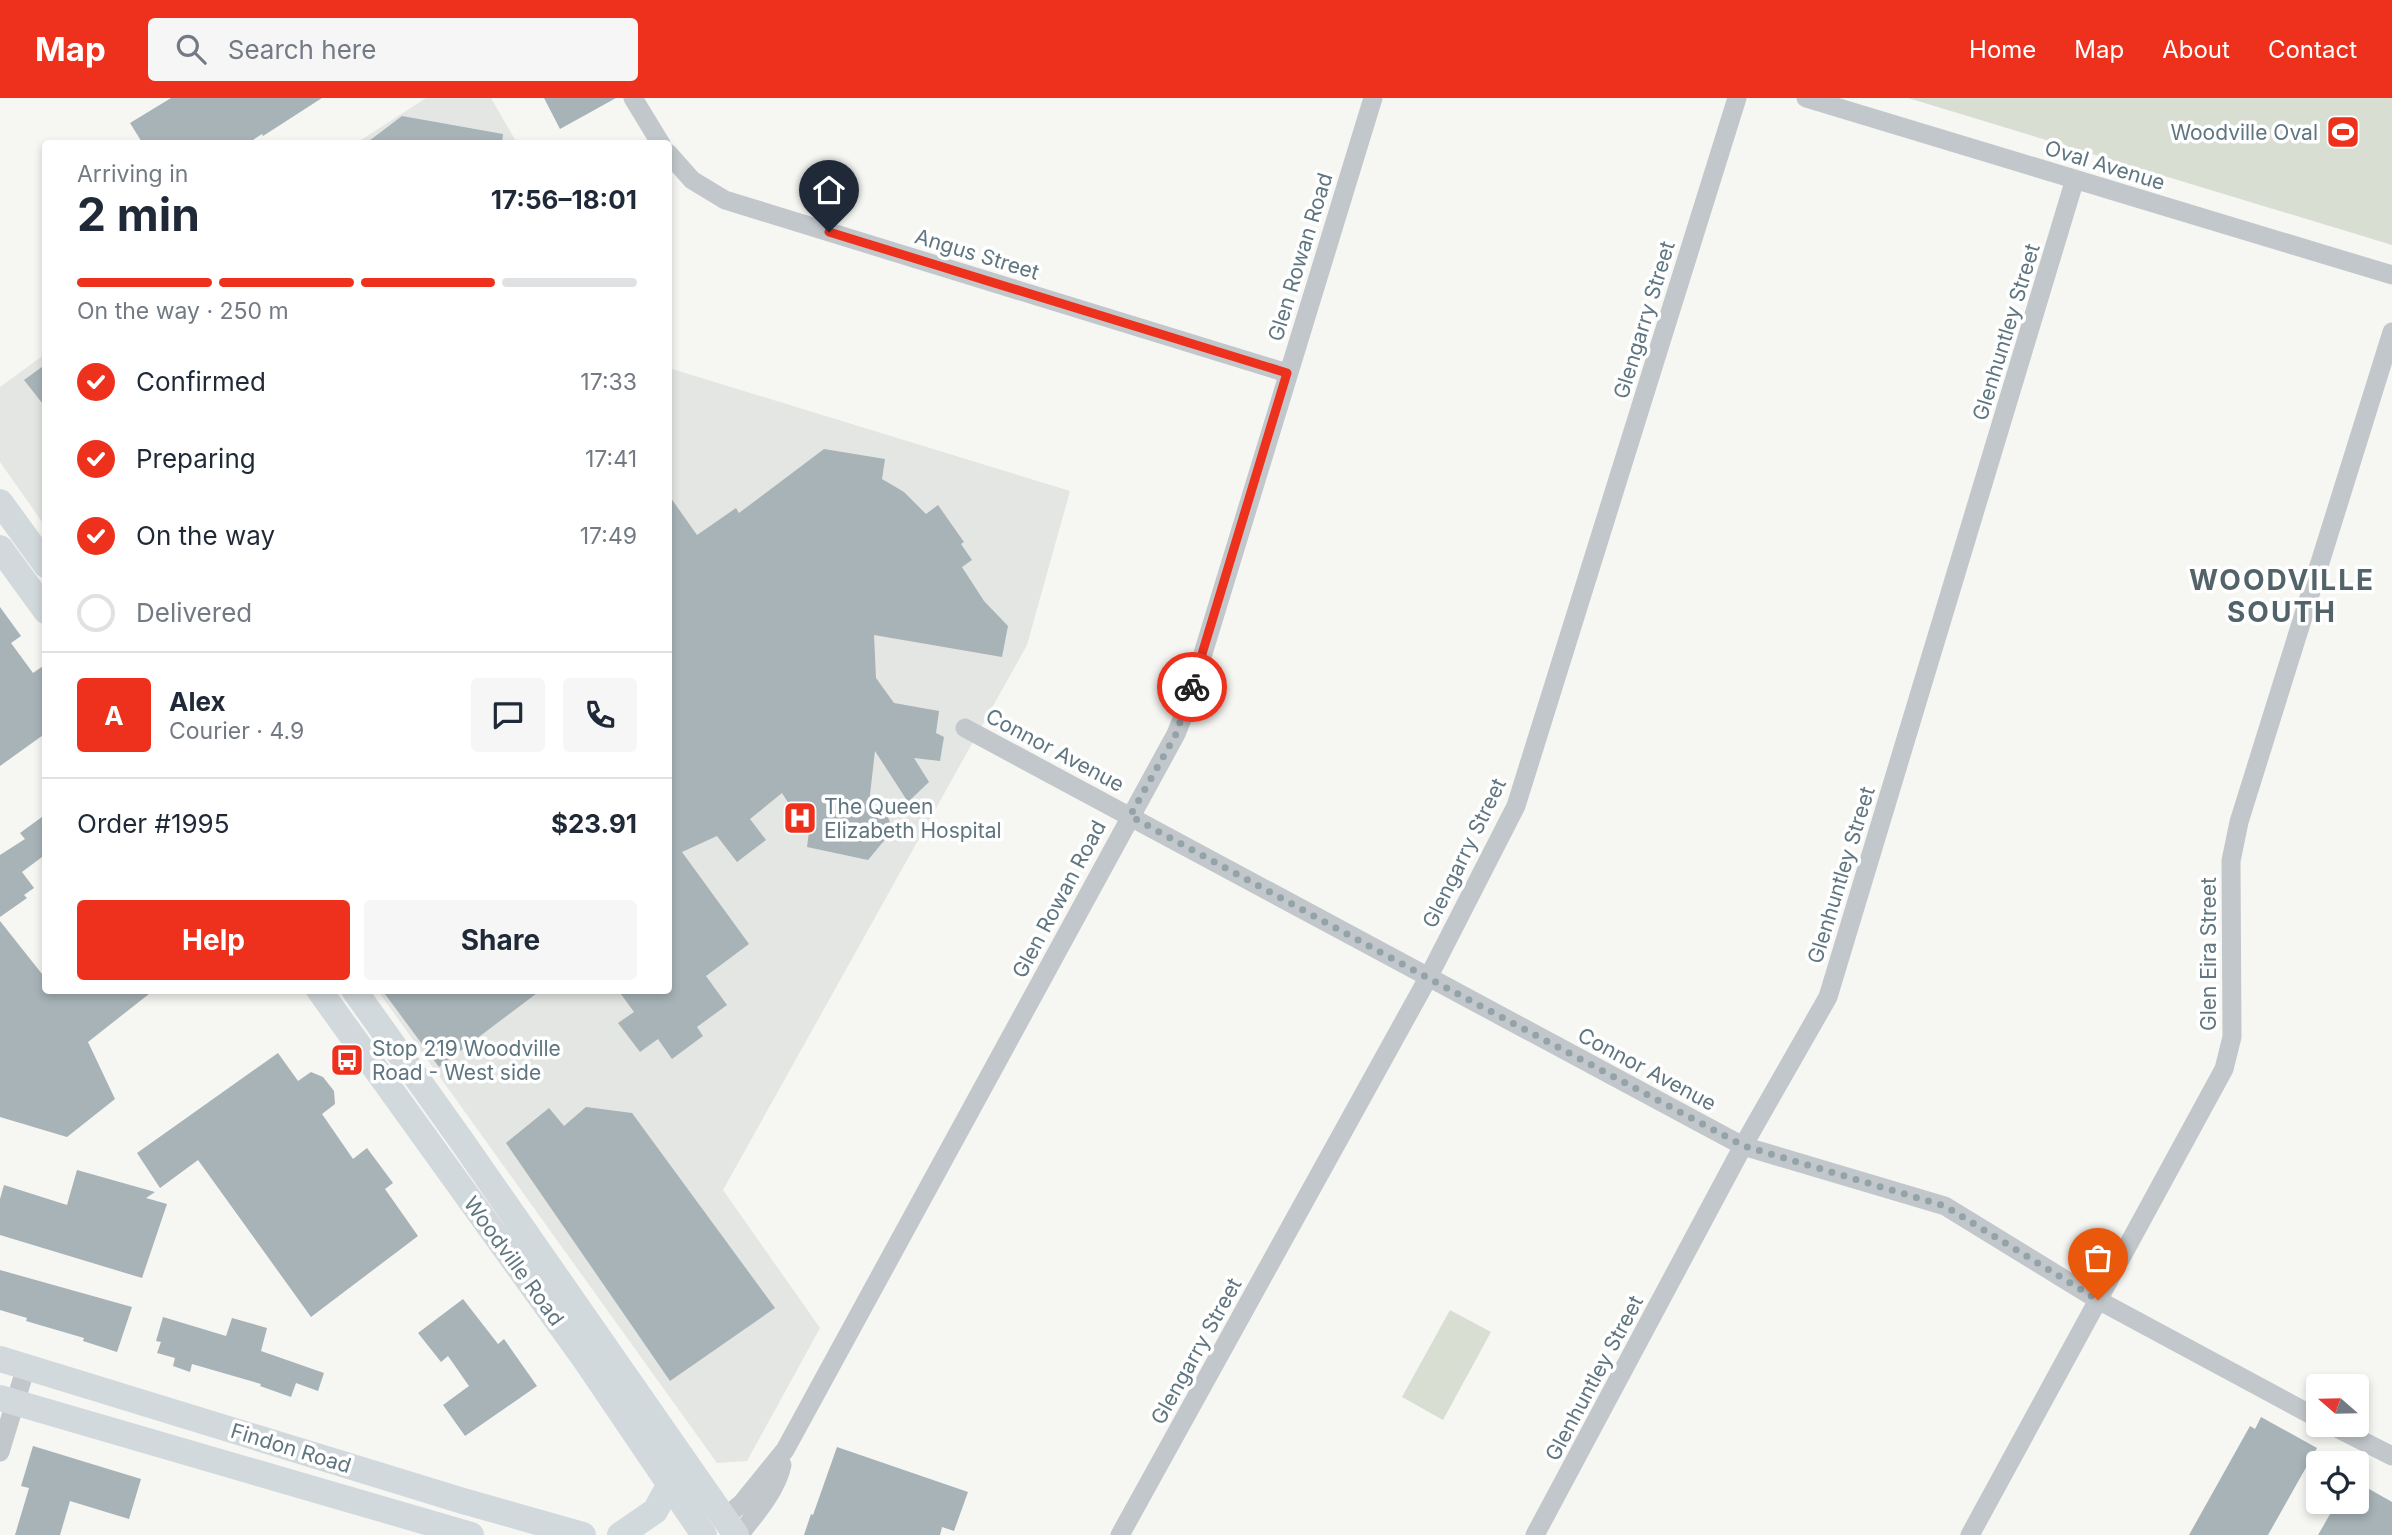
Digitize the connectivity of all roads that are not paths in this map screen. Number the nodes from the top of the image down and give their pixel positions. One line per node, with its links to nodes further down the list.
1 (633, 98): 5 (street)
2 (1373, 98): 10 (street, Glen Rowan Road)
3 (1737, 98): 17 (street, Glengarry Street)
4 (1805, 98): 7 (street, Oval Avenue)
5 (659, 140)
6 (672, 158): 10 (street, Angus Street)
7 (2075, 180): 8 (street, Oval Avenue); 20 (street, Glenhuntley Street)
8 (2392, 275)
9 (2392, 332): 21 (street, Glen Eira Street)
10 (1287, 373): 16 (street, Glen Rowan Road)
11 (0, 502): 13 (main road)
12 (0, 548): 14 (main road)
13 (42, 560)
14 (42, 606)
15 (965, 728): 16 (street, Connor Avenue)
16 (1130, 816): 17 (street, Connor Avenue); 31 (street, Glen Rowan Road)
17 (1428, 978): 20 (street, Connor Avenue); 36 (street, Glengarry Street)
18 (322, 994): 29 (main road, Woodville Road)
19 (357, 994): 31 (main road, Woodville Road)
20 (1744, 1146): 21 (street, Connor Avenue); 37 (street, Glenhuntley Street)
21 (2098, 1300): 25 (street, Connor Avenue); 38 (street, Glen Eira Street)
22 (0, 1359): 23 (main road, Findon Road)
23 (26, 1367): 24 (street); 30 (main road, Findon Road)
24 (8, 1400): 27 (street); 33 (main road, Findon Road)
25 (2306, 1412)
26 (2355, 1437): 28 (street)
27 (0, 1452)
28 (2392, 1456)
29 (670, 1484): 32 (main road, Woodville Road); 35 (main road)
30 (463, 1501): 33 (street); 34 (main road, Findon Road)
31 (733, 1529): 32 (main road)
32 (694, 1532)
33 (460, 1533)
34 (583, 1535)
35 (620, 1535)
36 (1120, 1535)
37 (1535, 1535)
38 (1970, 1535)

